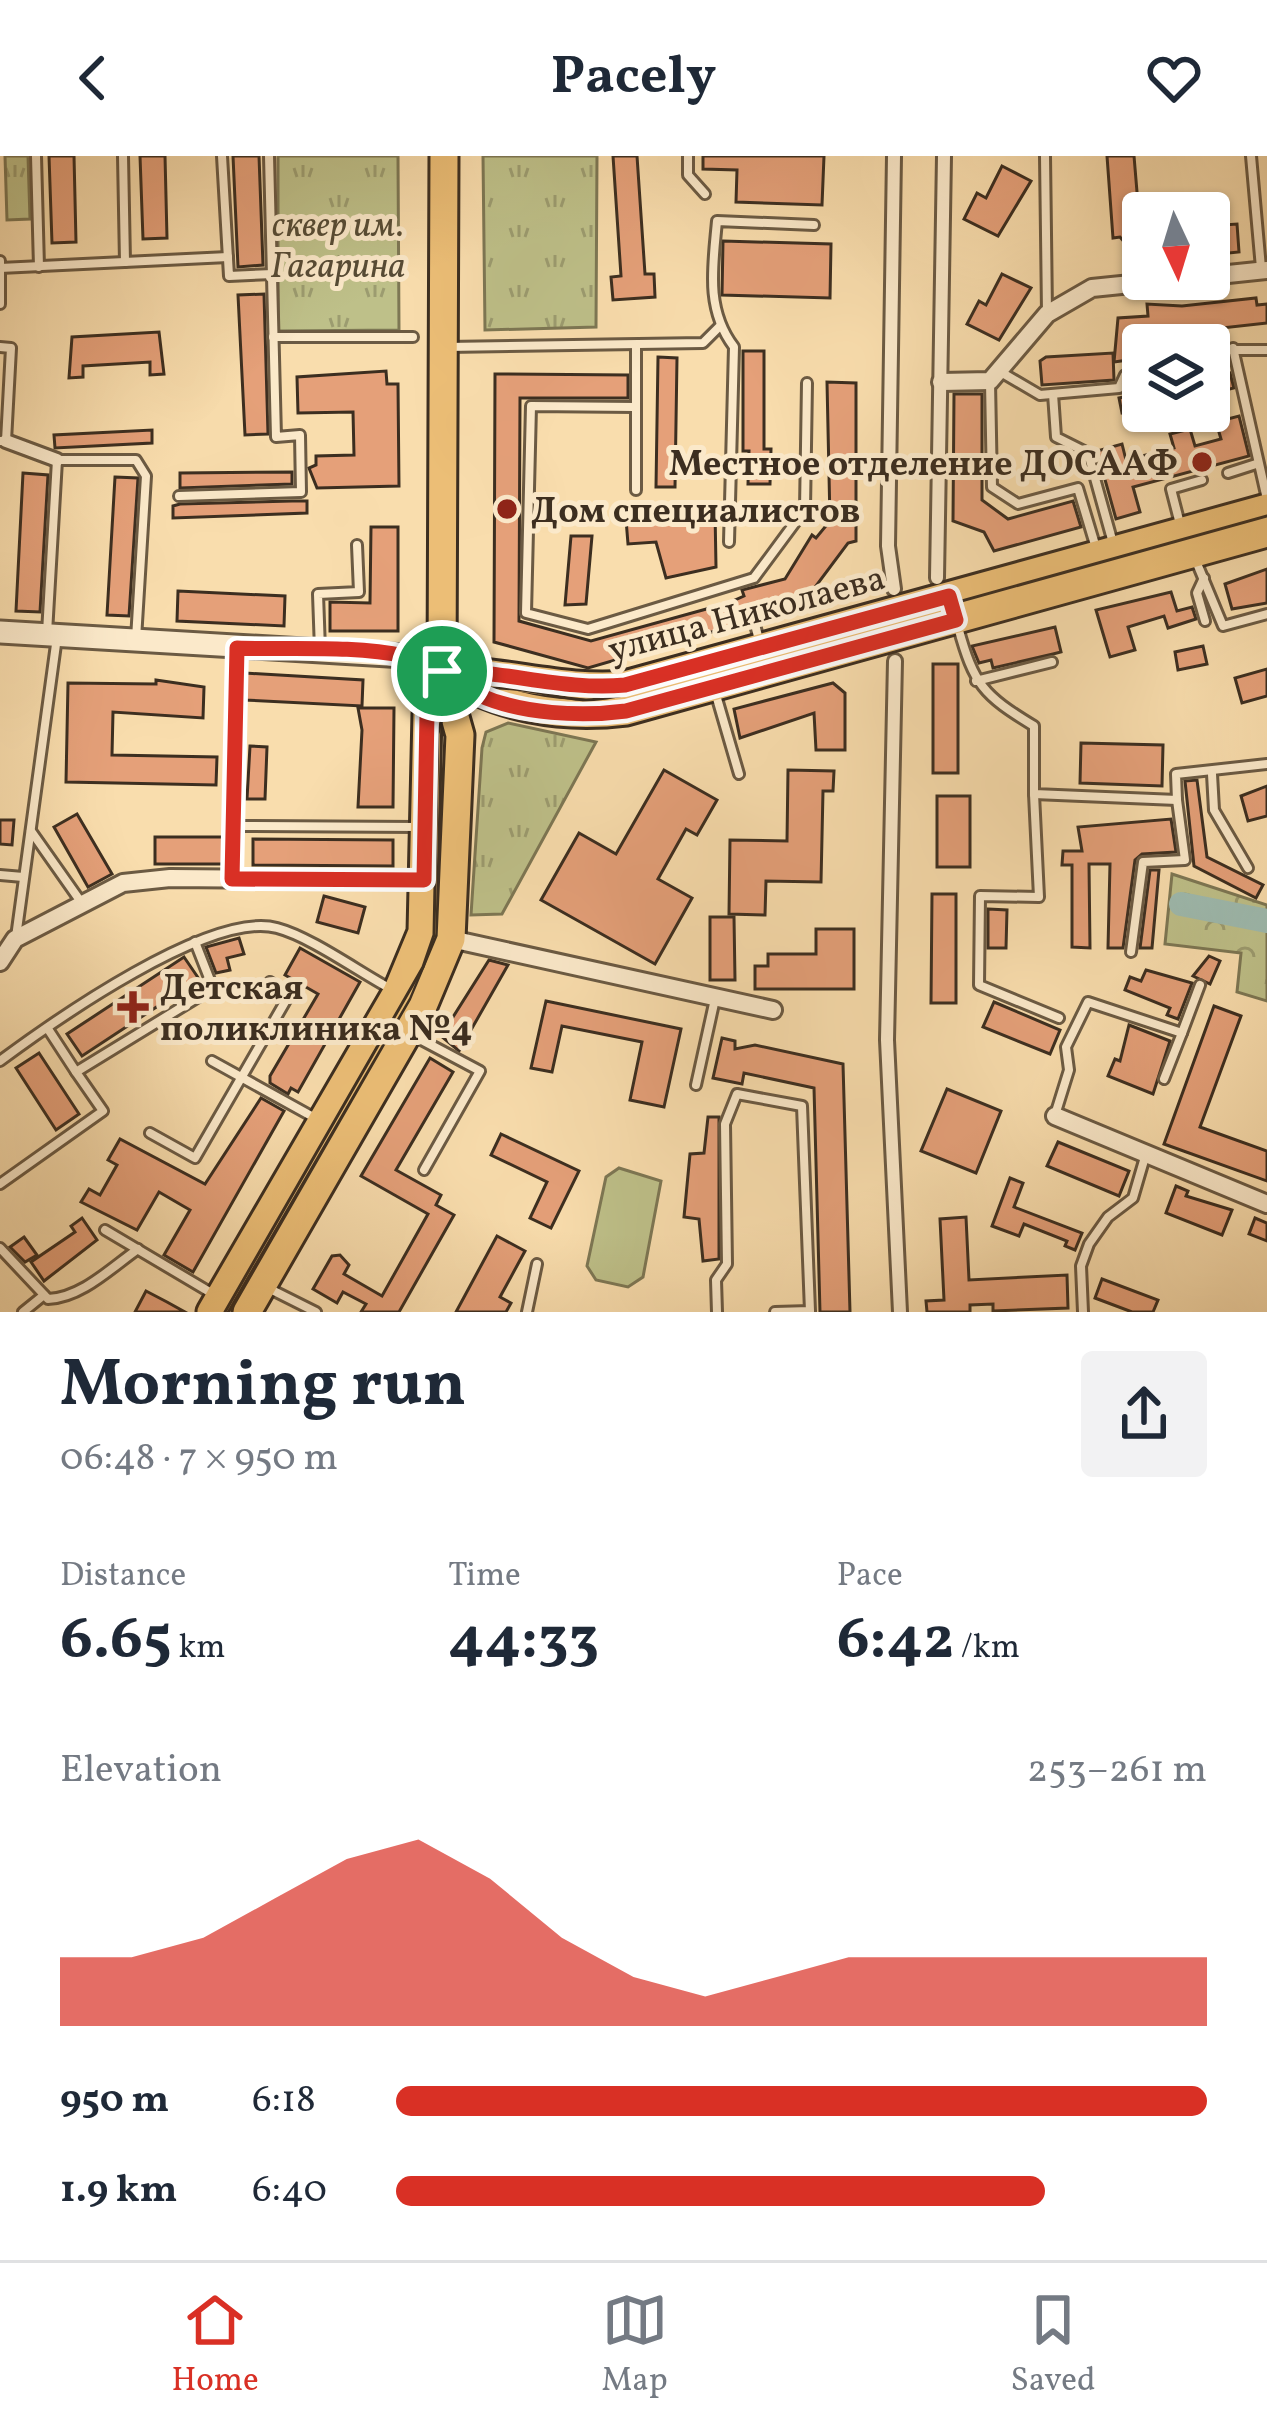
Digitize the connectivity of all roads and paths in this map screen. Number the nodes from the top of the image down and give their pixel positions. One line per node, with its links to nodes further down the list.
1 (36, 156): 16 (lane)
2 (123, 156): 14 (lane)
3 (222, 156): 13 (lane)
4 (269, 156): 18 (lane)
5 (444, 156): 28 (main road)
6 (688, 156): 11 (lane)
7 (894, 156): 51 (street)
8 (944, 156): 33 (street)
9 (1045, 156): 22 (lane)
10 (1251, 156): 17 (lane)
11 (705, 194)
12 (814, 225): 23 (lane)
13 (228, 257): 14 (lane); 18 (lane)
14 (125, 262): 16 (lane)
15 (0, 265): 16 (lane); 21 (lane)
16 (39, 267)
17 (1264, 271): 19 (street)
18 (273, 274): 24 (lane)
19 (1230, 274)
20 (1122, 285): 22 (street)
21 (0, 304)
22 (1047, 314): 32 (street)
23 (718, 327): 26 (lane); 47 (lane)
24 (273, 337): 25 (lane); 44 (lane)
25 (413, 337)
26 (636, 346): 28 (lane); 37 (lane)
27 (0, 347): 38 (lane)
28 (445, 347): 64 (main road)
29 (1230, 348): 30 (lane)
30 (1233, 348): 31 (lane); 40 (lane)
31 (1267, 350)
32 (994, 376): 33 (street); 36 (lane); 49 (lane)
33 (941, 382): 52 (street)
34 (1122, 382): 36 (lane)
35 (807, 383): 37 (lane)
36 (1053, 394): 49 (lane)
37 (635, 406): 43 (lane)
38 (3, 441): 39 (street)
39 (57, 460): 57 (lane); 58 (lane)
40 (1256, 464): 41 (lane); 45 (lane)
41 (1228, 473)
42 (1202, 480): 50 (lane)
43 (636, 490)
44 (178, 496)
45 (1267, 503): 50 (main road, улица Николаева)
46 (1267, 533): 50 (main road, улица Николаева)
47 (729, 542)
48 (357, 545): 61 (lane)
49 (1106, 552): 50 (main road, улица Николаева); 52 (main road, улица Николаева)
50 (1193, 554): 52 (main road, улица Николаева); 54 (lane); 55 (lane)
51 (894, 589)
52 (947, 598): 59 (main road, улица Николаева); 65 (lane); 66 (main road, улица Николаева)
53 (752, 613): 59 (lane)
54 (1267, 614)
55 (1205, 621)
56 (0, 632): 57 (street)
57 (52, 635): 58 (street); 76 (lane)
58 (136, 641): 60 (street)
59 (761, 647): 64 (main road, улица Николаева)
60 (237, 648): 61 (street); 74 (lane)
61 (320, 652): 64 (street)
62 (895, 662): 123 (street)
63 (1052, 662): 65 (lane)
64 (442, 671): 67 (main road, улица Николаева); 68 (main road); 75 (main road)
65 (976, 681): 72 (lane)
66 (714, 688): 67 (main road, улица Николаева); 70 (lane)
67 (502, 703): 68 (main road)
68 (460, 735): 84 (main road)
69 (1267, 764): 71 (lane)
70 (740, 774)
71 (1212, 774): 73 (lane); 77 (lane)
72 (1034, 794): 73 (lane); 93 (lane)
73 (1177, 800): 86 (lane)
74 (233, 826): 75 (lane); 80 (lane)
75 (425, 826): 81 (main road)
76 (31, 830): 79 (lane); 82 (lane)
77 (1248, 868)
78 (0, 875): 79 (lane)
79 (23, 877): 83 (lane)
80 (232, 879): 81 (street); 82 (street)
81 (424, 880): 90 (main road)
82 (83, 904): 83 (street)
83 (16, 939): 87 (street)
84 (451, 939): 91 (street); 95 (main road)
85 (195, 942): 90 (lane); 94 (lane); 99 (lane)
86 (1131, 952)
87 (0, 962)
88 (269, 982): 100 (lane)
89 (1200, 986): 96 (lane)
90 (397, 992): 104 (main road)
91 (715, 998): 92 (street); 102 (lane)
92 (773, 1010)
93 (1059, 1018)
94 (48, 1029): 97 (lane); 99 (lane)
95 (408, 1033): 107 (lane); 114 (main road)
96 (1182, 1033): 101 (lane); 103 (lane)
97 (0, 1060)
98 (212, 1061): 100 (lane)
99 (76, 1072): 108 (lane)
100 (243, 1077): 104 (lane); 105 (lane)
101 (1164, 1078)
102 (696, 1085)
103 (1055, 1116): 106 (street)
104 (321, 1123): 116 (main road)
105 (150, 1133)
106 (1145, 1157): 109 (street); 124 (lane)
107 (424, 1170)
108 (0, 1184)
109 (1267, 1204)
110 (105, 1229): 112 (lane)
111 (0, 1248): 115 (lane)
112 (138, 1249): 115 (lane); 116 (lane)
113 (537, 1264): 120 (lane)
114 (263, 1285): 118 (main road); 119 (lane)
115 (44, 1294): 117 (lane)
116 (215, 1305)
117 (23, 1312)
118 (248, 1312)
119 (316, 1312)
120 (526, 1312)
121 (717, 1312): 122 (lane)
122 (775, 1312)
123 (900, 1312)
124 (1083, 1312)

